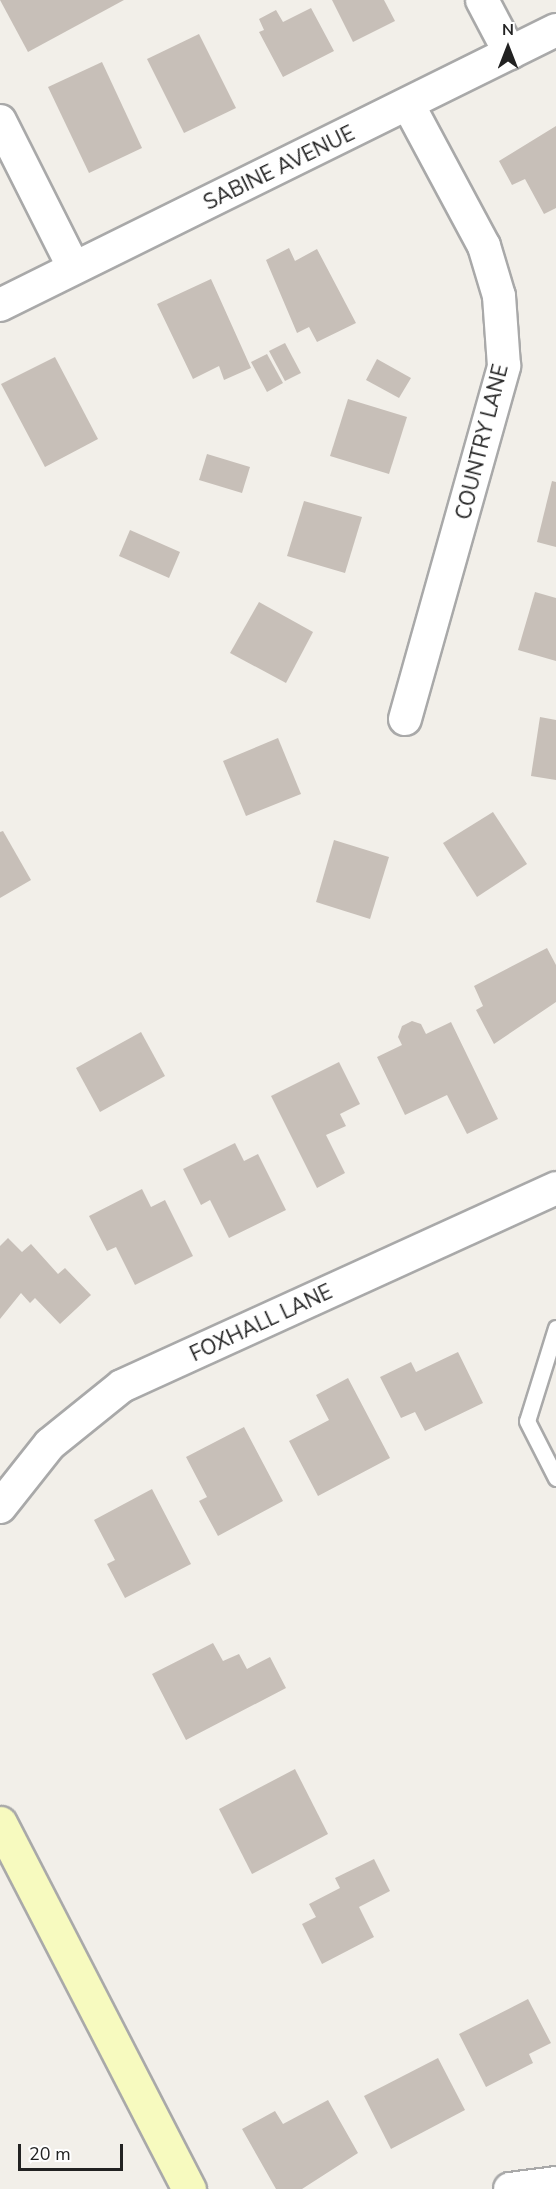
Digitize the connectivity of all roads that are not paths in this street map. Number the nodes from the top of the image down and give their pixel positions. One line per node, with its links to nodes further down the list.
1 (483, 0): 3 (street)
2 (556, 30): 3 (street, SABINE AVENUE)
3 (510, 53): 4 (street, SABINE AVENUE)
4 (409, 106): 6 (street, SABINE AVENUE); 8 (street, COUNTRY LANE)
5 (0, 120): 6 (street)
6 (73, 266): 7 (street, SABINE AVENUE)
7 (0, 304)
8 (405, 719)
9 (556, 1188): 12 (street, FOXHALL LANE)
10 (556, 1328): 11 (lane)
11 (556, 1478)
12 (0, 1507)
13 (0, 1823): 15 (street)
14 (556, 2183): 16 (street)
15 (189, 2189)
16 (510, 2189)

